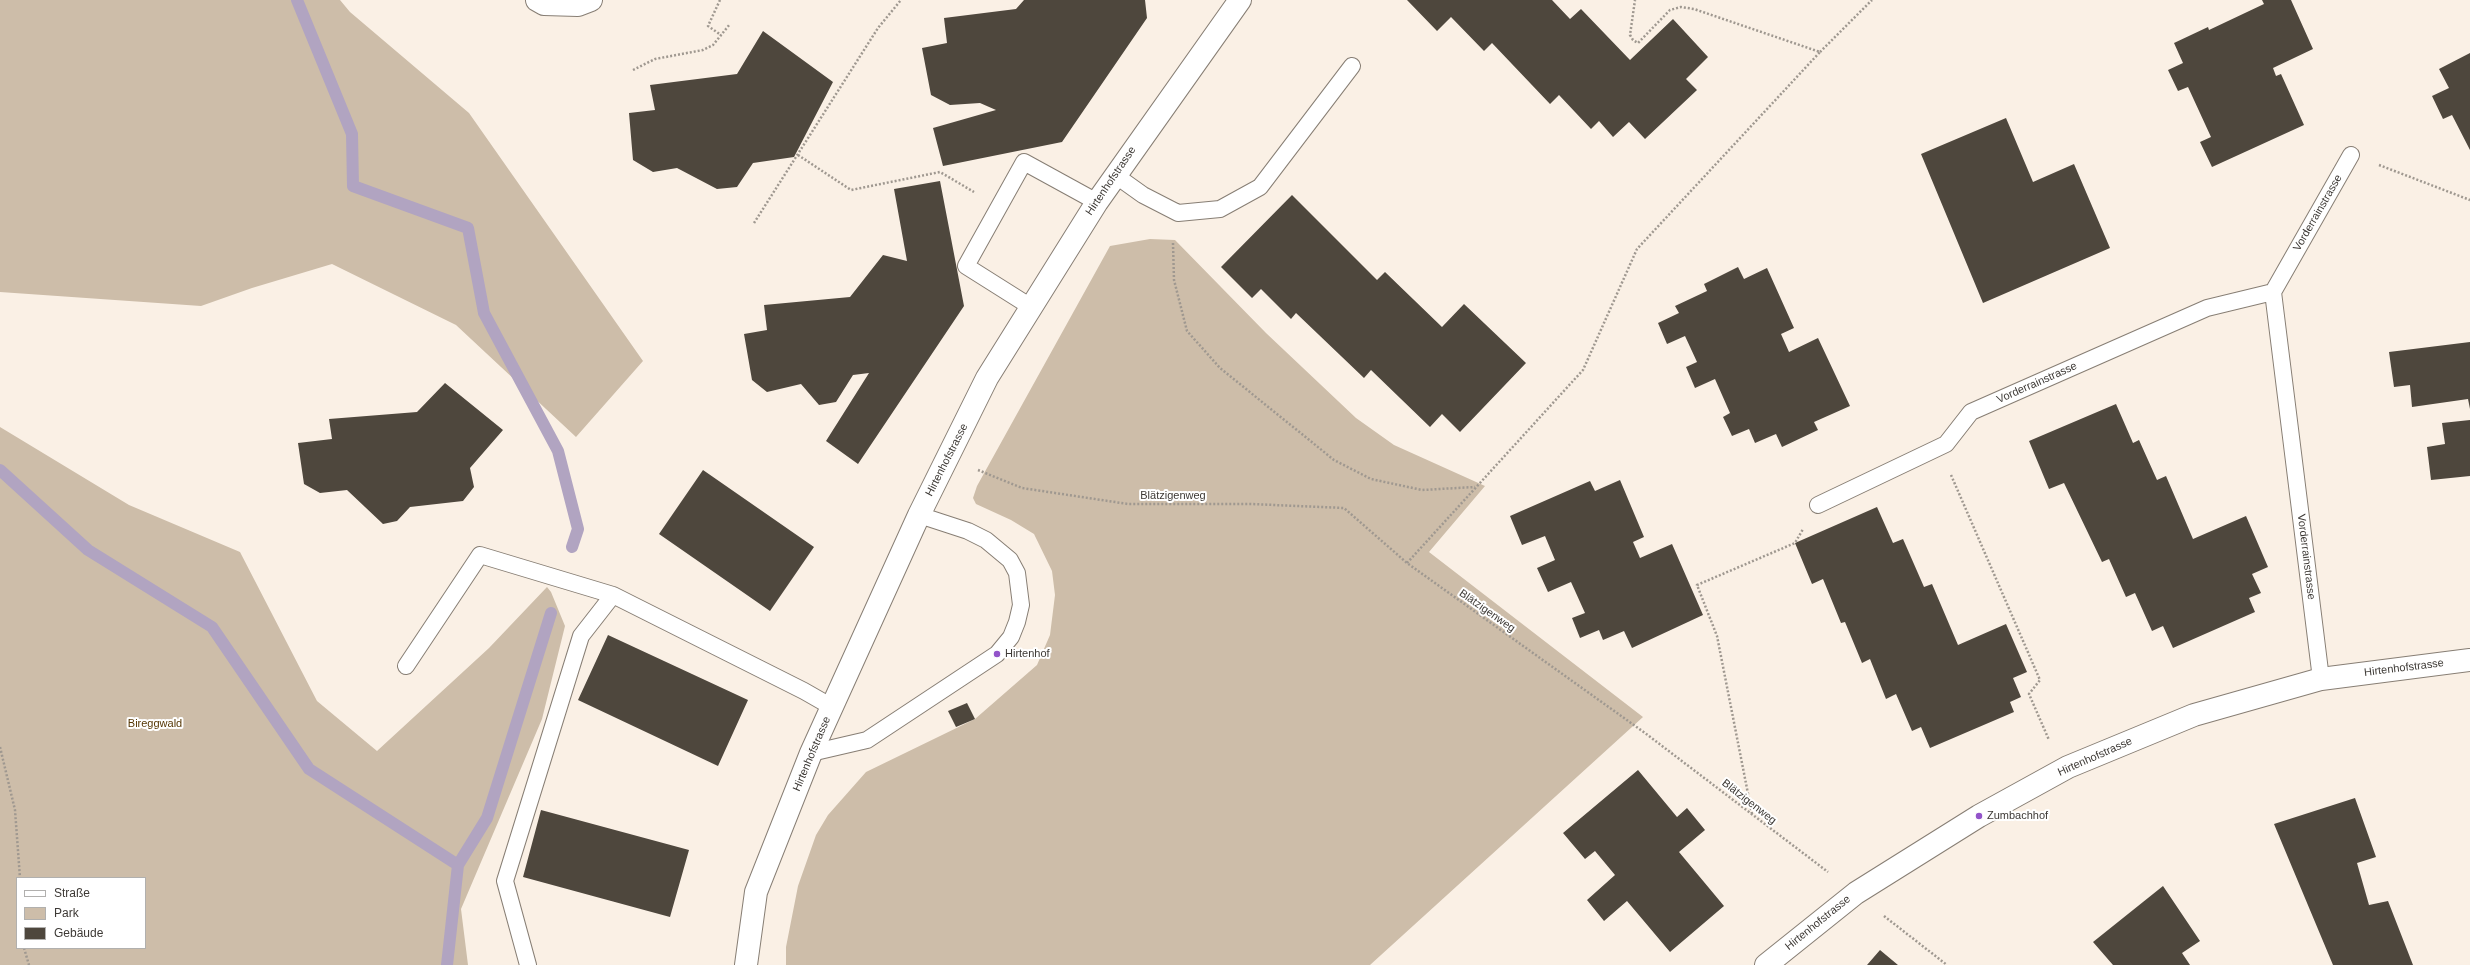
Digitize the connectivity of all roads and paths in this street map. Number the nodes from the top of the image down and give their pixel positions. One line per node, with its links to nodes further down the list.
1 (537, 0): 2 (street)
2 (591, 0)
3 (720, 0): 9 (path)
4 (901, 0): 13 (path)
5 (1240, 0): 15 (street, Hirtenhofstrasse)
6 (1635, 0): 10 (path)
7 (1872, 0): 10 (path)
8 (730, 24): 9 (path)
9 (721, 35): 12 (path)
10 (1820, 52): 25 (path)
11 (1352, 66): 19 (lane)
12 (633, 70)
13 (798, 155): 18 (path); 20 (path)
14 (2351, 155): 16 (path); 21 (lane, Vorderrainstrasse)
15 (1115, 175): 17 (street, Hirtenhofstrasse); 19 (lane)
16 (2470, 200)
17 (1096, 202): 18 (lane); 22 (street, Hirtenhofstrasse)
18 (999, 207): 22 (lane)
19 (1172, 210): 25 (path)
20 (754, 223)
21 (2273, 292): 23 (lane, Vorderrainstrasse); 33 (lane, Vorderrainstrasse)
22 (1031, 307): 24 (street, Hirtenhofstrasse)
23 (1938, 447): 26 (lane, Vorderrainstrasse); 35 (path)
24 (949, 455): 27 (street, Hirtenhofstrasse); 29 (path, Blätzigenweg)
25 (1476, 486): 29 (path)
26 (1818, 505)
27 (919, 515): 34 (street, Hirtenhofstrasse); 37 (lane)
28 (1795, 543): 38 (path)
29 (1407, 563): 38 (path, Blätzigenweg)
30 (612, 595): 32 (lane); 34 (lane); 43 (lane)
31 (2470, 660): 33 (street, Hirtenhofstrasse)
32 (406, 666)
33 (2321, 679): 40 (street, Hirtenhofstrasse)
34 (832, 707): 37 (street, Hirtenhofstrasse)
35 (2050, 742)
36 (0, 747): 39 (path)
37 (811, 754): 44 (street, Hirtenhofstrasse)
38 (1752, 814): 40 (path, Blätzigenweg)
39 (20, 877)
40 (1856, 893): 45 (street, Hirtenhofstrasse); 46 (path, Blätzigenweg)
41 (24, 949): 42 (path)
42 (29, 965)
43 (528, 965)
44 (746, 965)
45 (1766, 965)
46 (1947, 965)

